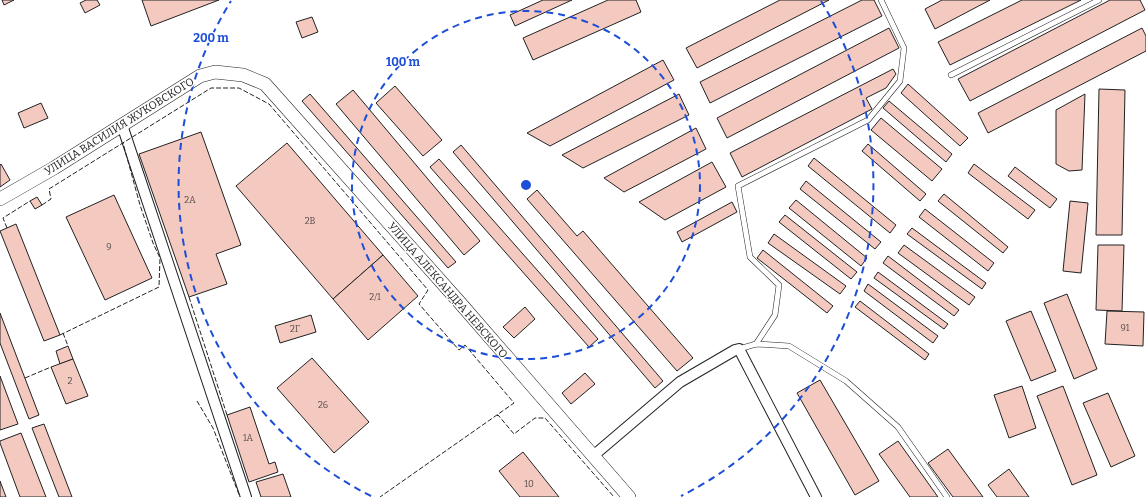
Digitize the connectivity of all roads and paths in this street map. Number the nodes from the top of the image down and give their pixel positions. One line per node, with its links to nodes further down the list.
1 (881, 0): 7 (lane)
2 (1099, 0): 3 (lane)
3 (951, 75)
4 (265, 84): 5 (street, УЛИЦА ВАСИЛИЯ ЖУКОВСКОГО); 9 (street, УЛИЦА АЛЕКСАНДРА НЕВСКОГО)
5 (122, 125): 6 (street, УЛИЦА ВАСИЛИЯ ЖУКОВСКОГО); 10 (street)
6 (0, 199)
7 (756, 344): 8 (lane); 13 (lane)
8 (739, 349): 9 (street); 12 (street)
9 (593, 456): 11 (street, УЛИЦА АЛЕКСАНДРА НЕВСКОГО)
10 (246, 497)
11 (629, 497)
12 (816, 497)
13 (947, 497)

